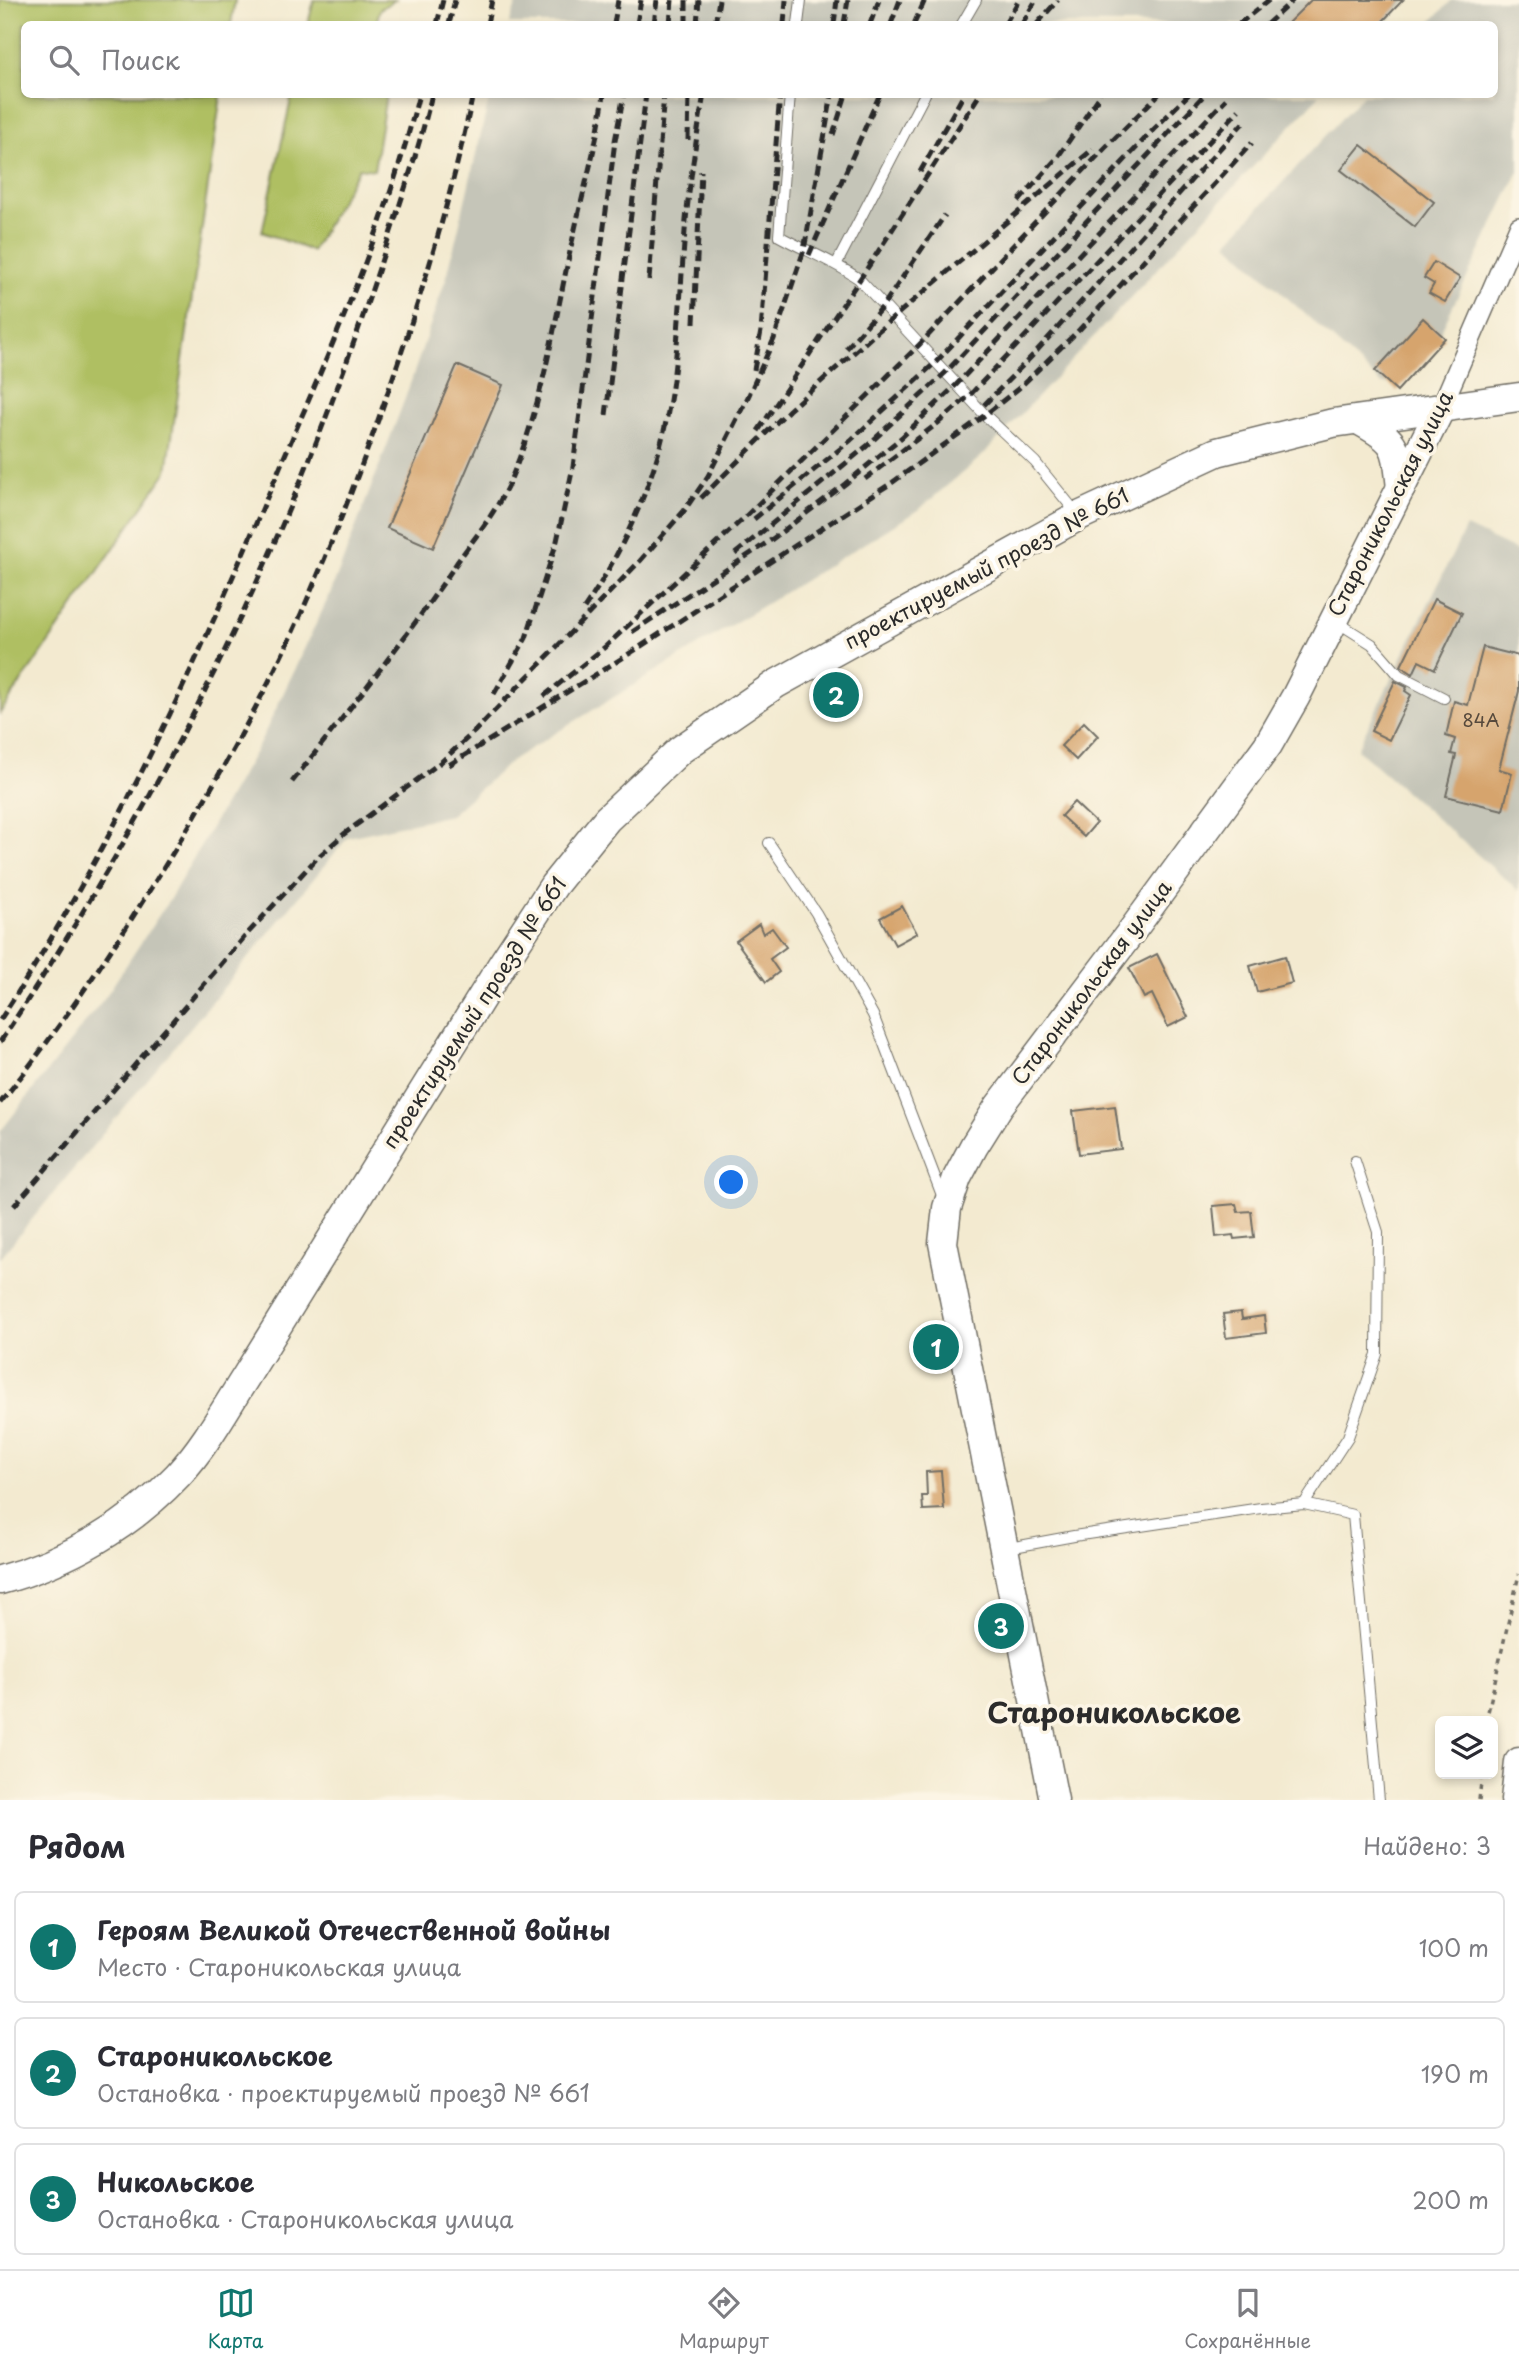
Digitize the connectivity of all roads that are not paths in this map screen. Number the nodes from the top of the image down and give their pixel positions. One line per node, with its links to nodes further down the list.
1 (801, 0): 3 (lane)
2 (975, 0): 4 (lane)
3 (798, 21)
4 (964, 21)
5 (790, 98): 8 (lane)
6 (923, 98): 8 (lane)
7 (1519, 227): 10 (street, Староникольская улица)
8 (837, 263): 13 (lane)
9 (1519, 397): 10 (main road, проектируемый проезд № 661)
10 (1441, 408): 11 (main road, проектируемый проезд № 661); 12 (main road, Староникольская улица)
11 (1358, 420): 12 (main road); 13 (main road, проектируемый проезд № 661)
12 (1401, 488): 14 (main road, Староникольская улица)
13 (1079, 516): 21 (main road, проектируемый проезд № 661)
14 (1334, 619): 15 (lane); 18 (main road, Староникольская улица)
15 (1444, 698)
16 (769, 843): 18 (lane)
17 (1355, 1161): 19 (lane)
18 (947, 1208): 20 (main road, Староникольская улица)
19 (1304, 1504): 20 (lane); 24 (lane)
20 (1004, 1549): 23 (main road, Староникольская улица)
21 (0, 1580)
22 (1519, 1762): 25 (main road)
23 (1054, 1800)
24 (1379, 1800)
25 (1515, 1800)

